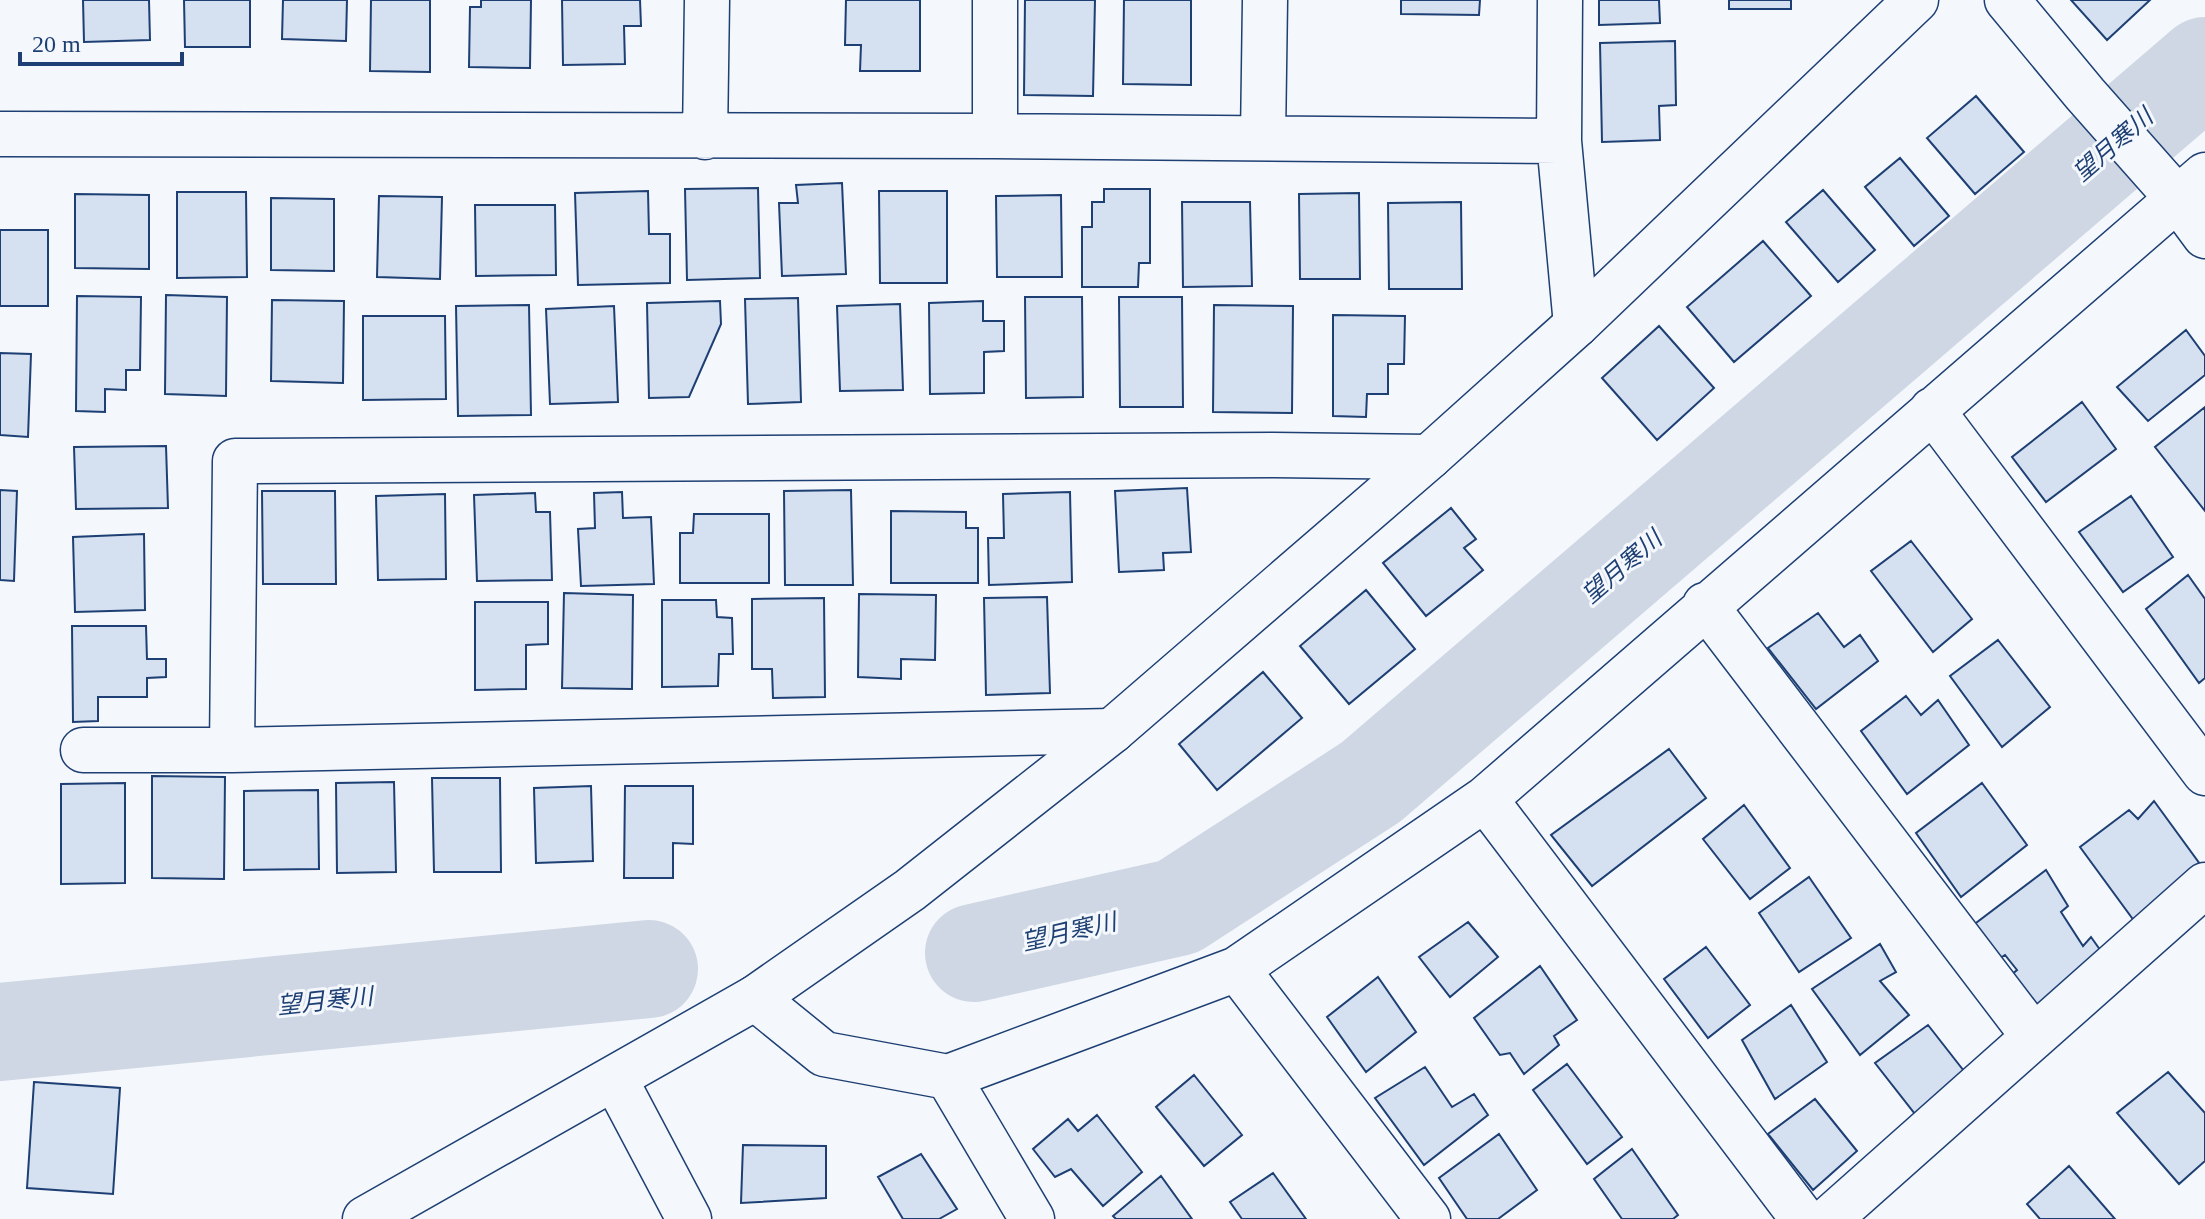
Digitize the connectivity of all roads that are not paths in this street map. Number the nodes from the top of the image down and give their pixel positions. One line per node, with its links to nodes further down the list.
1 (707, 0): 9 (street)
2 (995, 0): 8 (street)
3 (1265, 0): 10 (street)
4 (1560, 0): 11 (street)
5 (2007, 0): 12 (street)
6 (1900, 8): 14 (street)
7 (0, 134): 9 (street)
8 (995, 136): 9 (street); 10 (street)
9 (705, 137)
10 (1263, 138): 11 (street)
11 (1559, 141): 14 (street)
12 (2177, 180): 13 (street); 15 (street)
13 (2205, 236)
14 (1576, 325): 16 (street)
15 (1932, 410): 17 (street); 21 (street)
16 (1429, 457): 18 (street); 20 (street)
17 (1705, 605): 22 (street); 26 (street)
18 (1112, 731): 20 (street); 25 (street)
19 (83, 750): 20 (street)
20 (232, 750)
21 (2205, 773)
22 (1485, 799): 24 (street); 33 (street)
23 (2205, 885): 26 (street)
24 (1237, 969): 27 (street); 29 (street)
25 (755, 998): 27 (street); 28 (street)
26 (2034, 1037): 34 (street)
27 (948, 1077): 32 (street)
28 (615, 1079): 30 (street); 31 (street)
29 (1412, 1213)
30 (365, 1219)
31 (689, 1219)
32 (1032, 1219)
33 (1803, 1219)
34 (1829, 1219)

